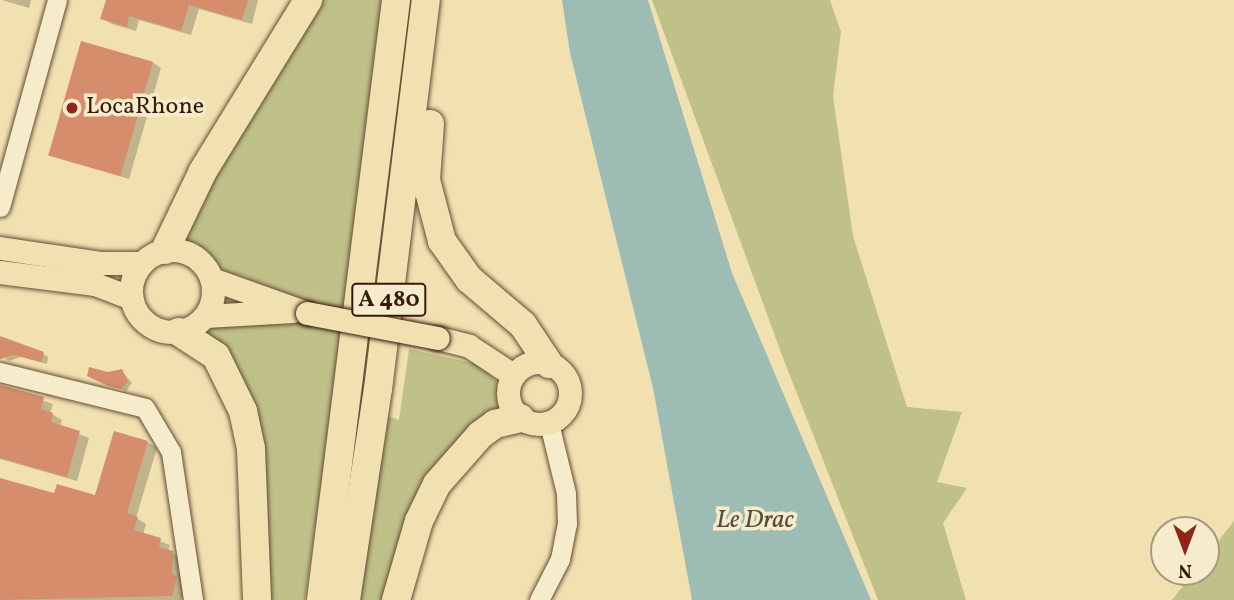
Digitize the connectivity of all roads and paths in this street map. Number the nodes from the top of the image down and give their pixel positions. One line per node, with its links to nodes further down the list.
1 (57, 0): 6 (street)
2 (308, 0): 8 (highway)
3 (396, 0): 21 (highway, A 480)
4 (426, 0): 22 (highway, A 480)
5 (444, 0): 14 (highway)
6 (0, 207)
7 (3, 250): 8 (main road); 10 (main road)
8 (153, 256): 9 (main road); 10 (main road)
9 (212, 279): 11 (main road); 12 (main road)
10 (131, 298): 13 (main road)
11 (303, 312): 12 (main road); 16 (main road, bridge)
12 (205, 316): 13 (main road)
13 (179, 332): 20 (highway)
14 (549, 364): 16 (main road); 18 (main road)
15 (0, 372): 19 (street)
16 (513, 375): 17 (main road)
17 (520, 418): 18 (main road); 23 (highway)
18 (549, 423): 24 (street)
19 (192, 600)
20 (257, 600)
21 (320, 600)
22 (346, 600)
23 (396, 600)
24 (540, 600)

